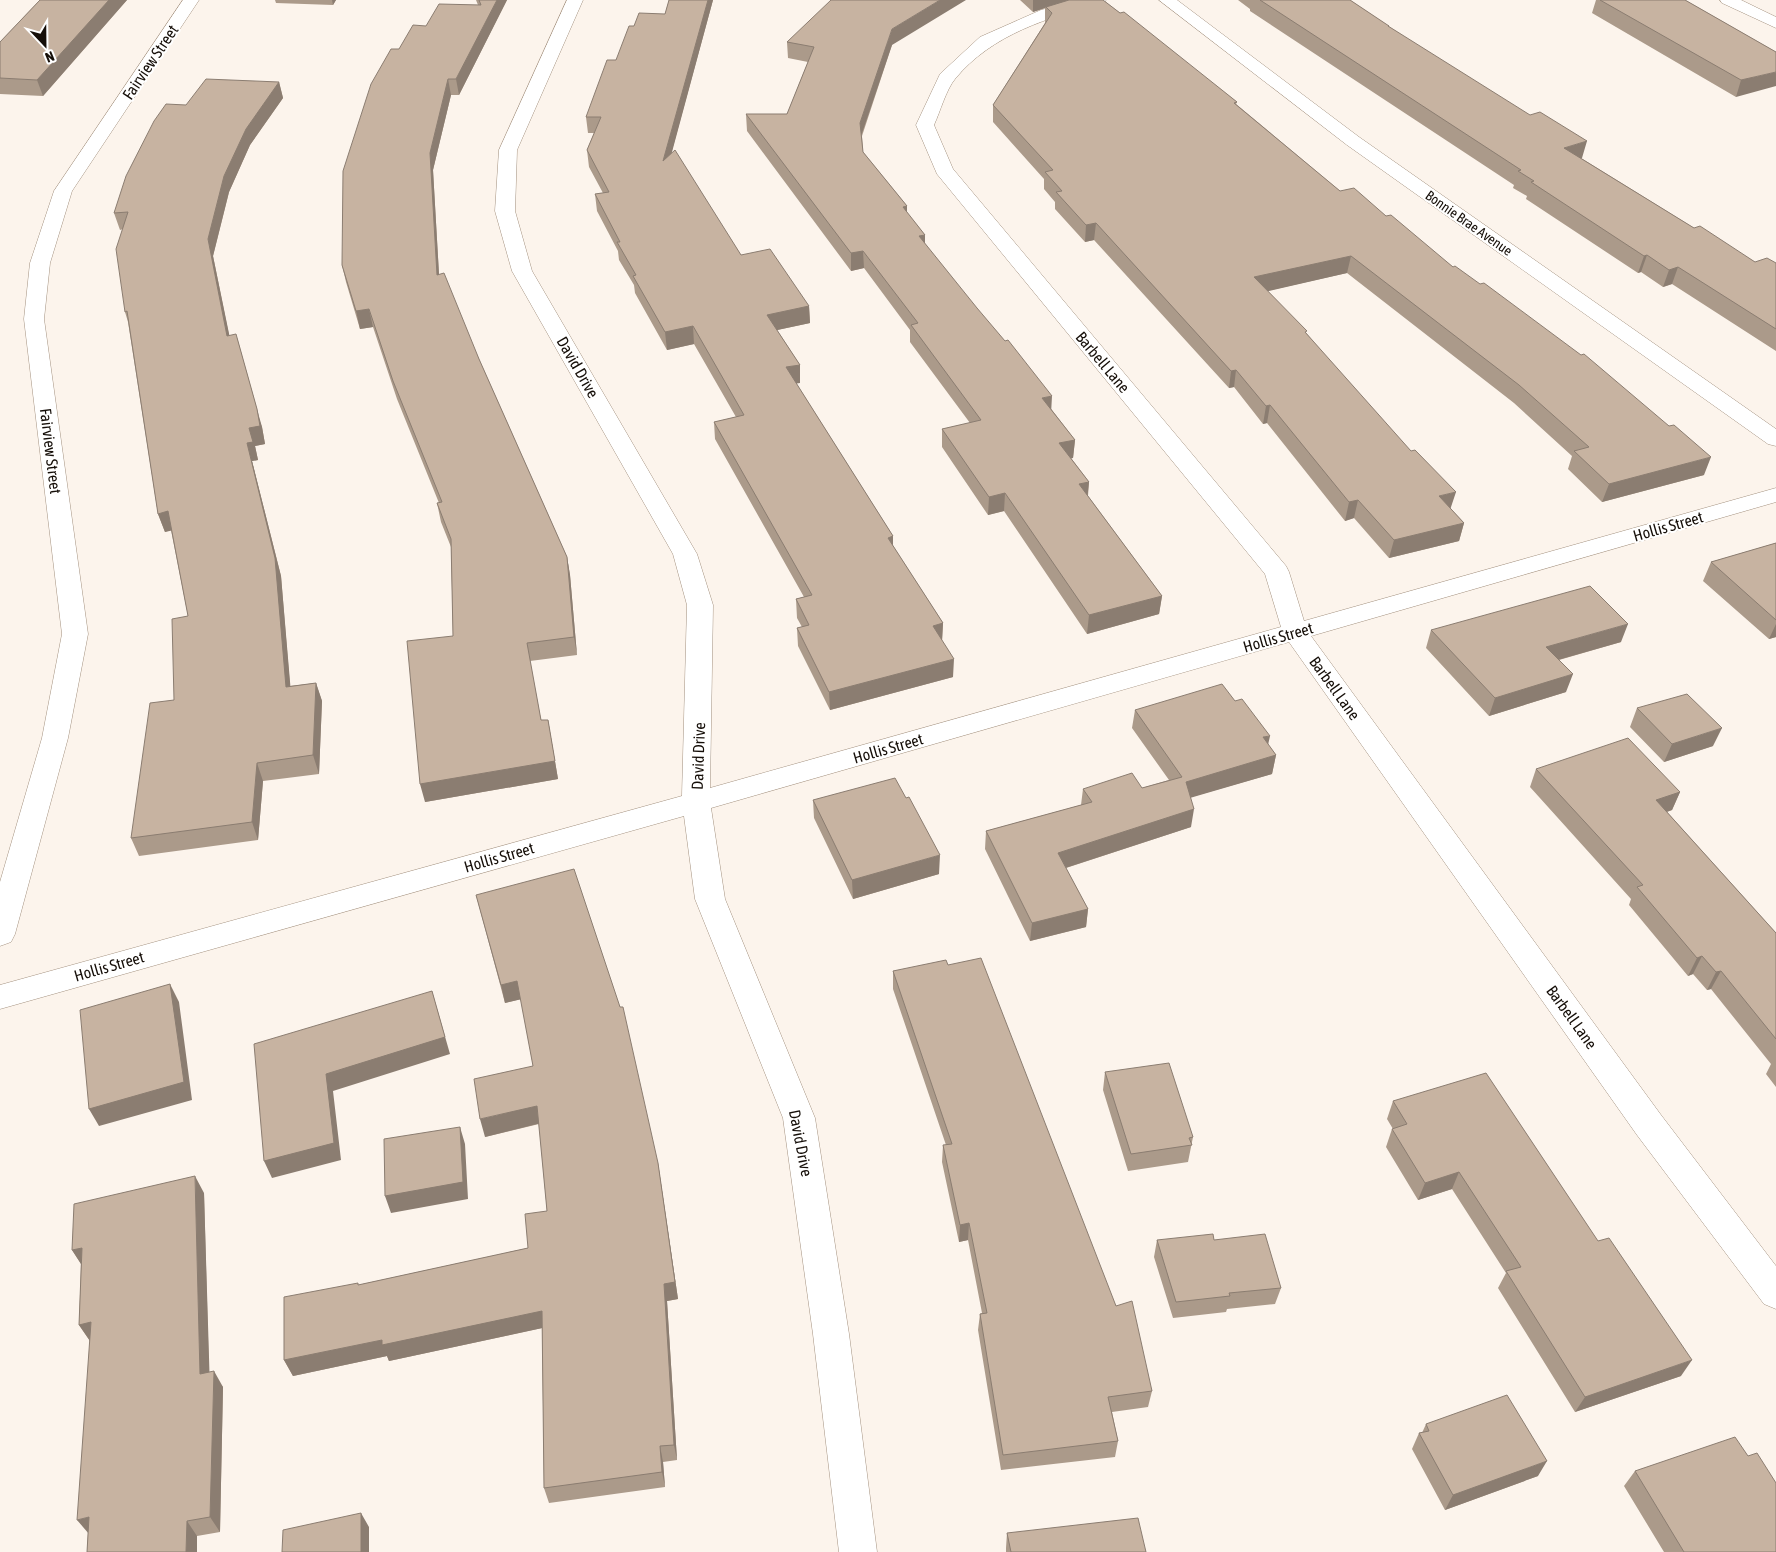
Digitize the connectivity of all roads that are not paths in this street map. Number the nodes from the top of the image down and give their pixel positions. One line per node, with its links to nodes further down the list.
1 (191, 0): 11 (street, Fairview Street)
2 (575, 0): 10 (street, David Drive)
3 (1098, 0): 9 (street, Barbell Lane)
4 (1167, 0): 7 (street, Bonnie Brae Avenue)
5 (1728, 0): 6 (street)
6 (1776, 23)
7 (1776, 438)
8 (1776, 495): 9 (street, Hollis Street)
9 (1295, 632): 10 (street, Hollis Street); 13 (street, Barbell Lane)
10 (696, 802): 12 (street, Hollis Street); 14 (street, David Drive)
11 (0, 934)
12 (0, 997)
13 (1776, 1293)
14 (858, 1552)

